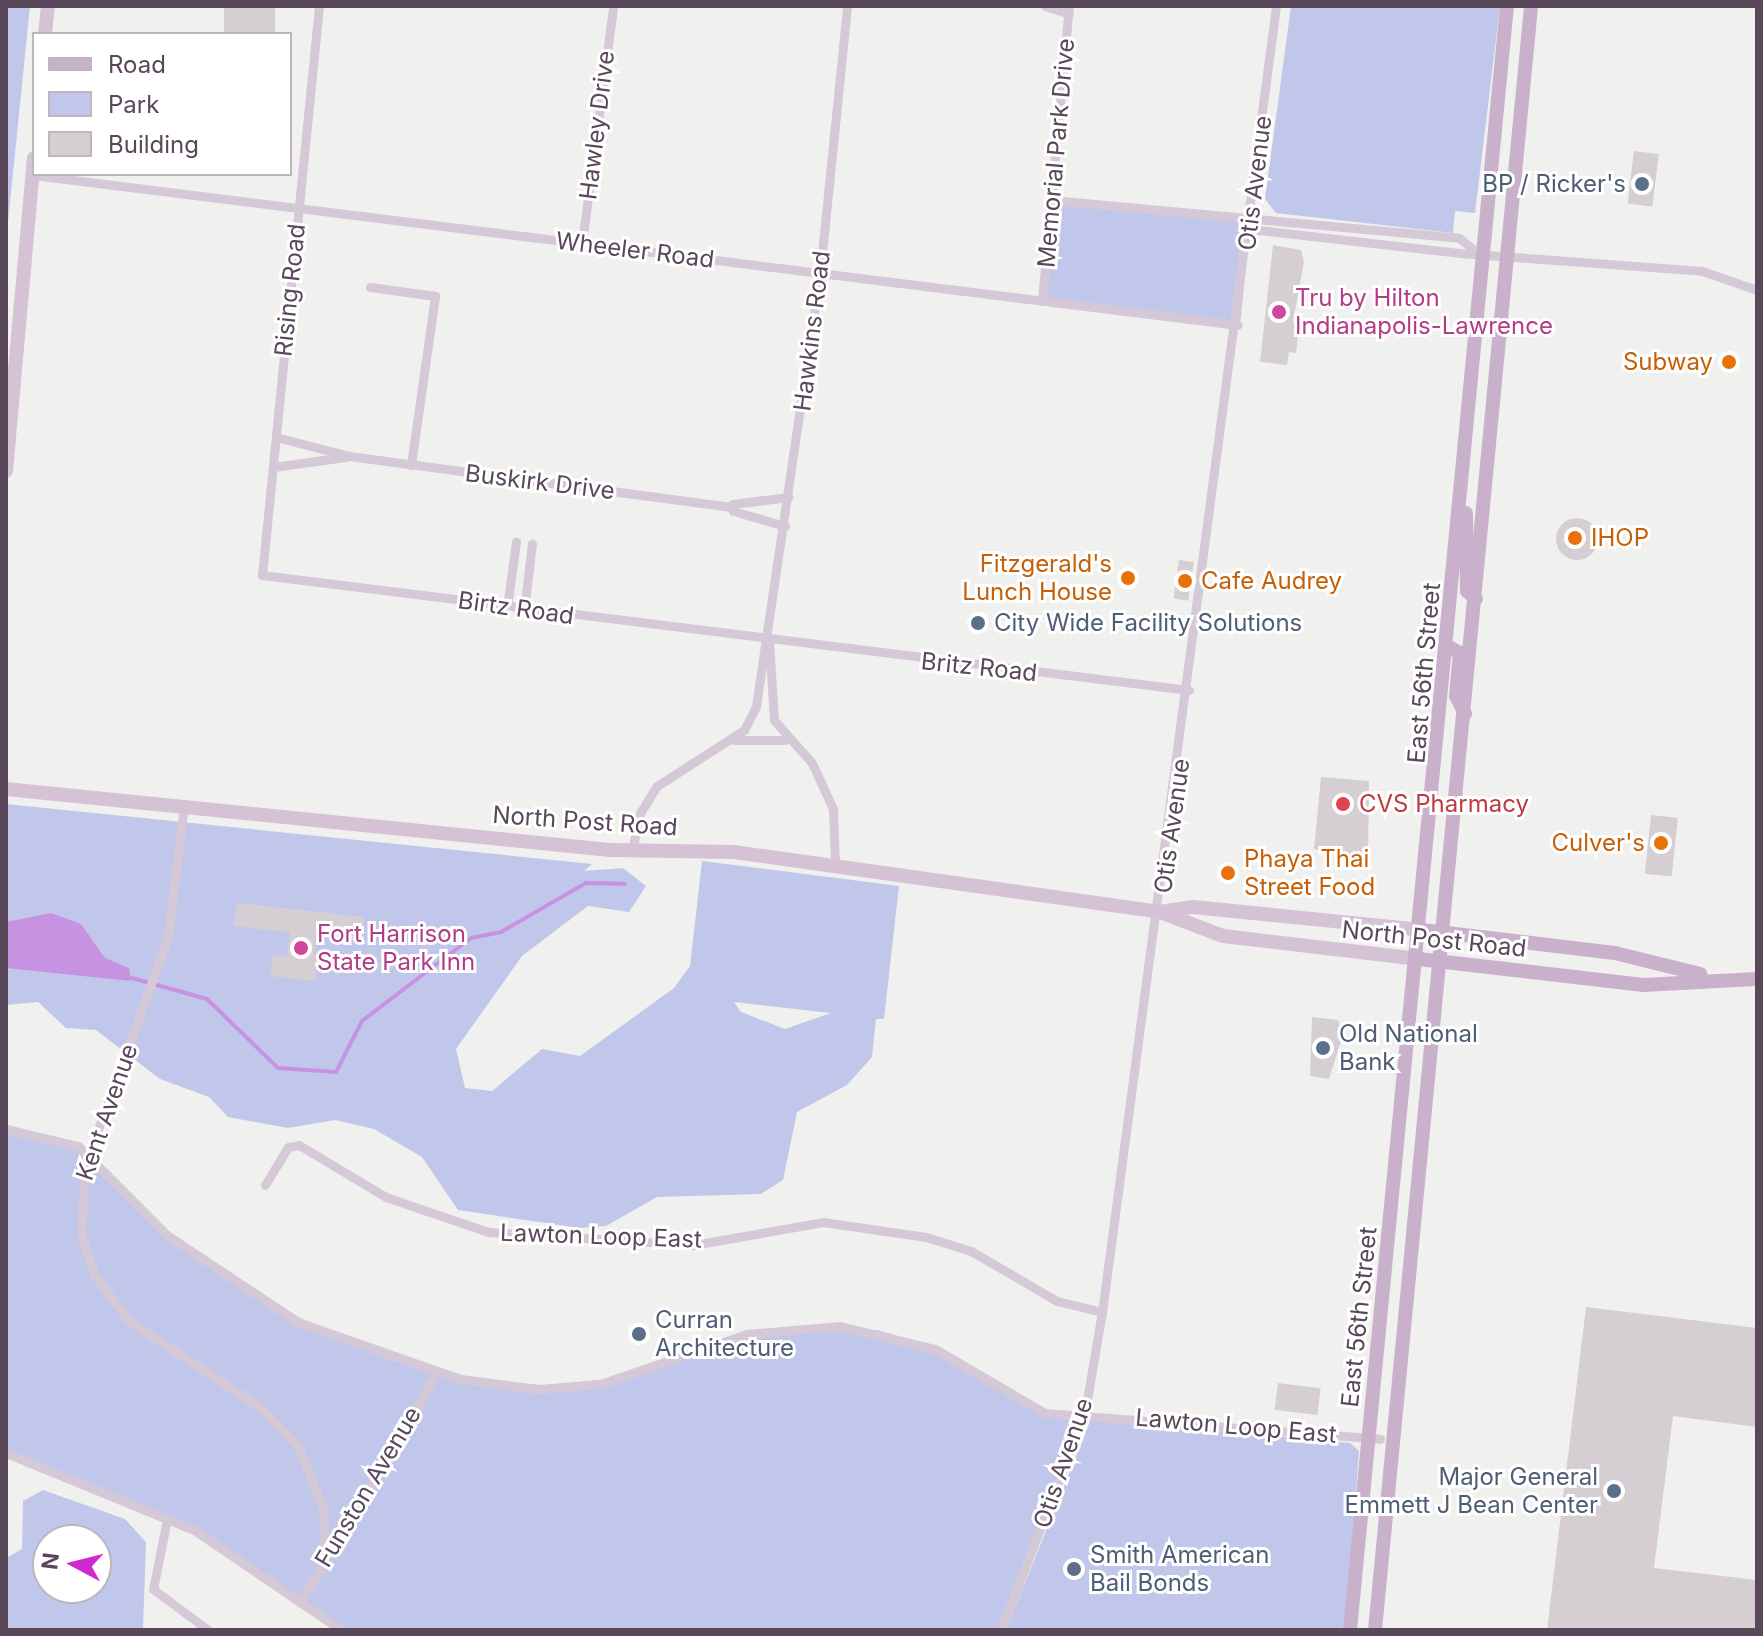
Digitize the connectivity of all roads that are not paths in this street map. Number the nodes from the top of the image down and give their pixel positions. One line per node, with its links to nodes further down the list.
1 (48, 6): 11 (street)
2 (319, 6): 16 (street, Rising Road)
3 (613, 6): 18 (street, Hawley Drive)
4 (847, 6): 20 (street, Hawkins Road)
5 (1045, 6): 10 (street)
6 (1276, 6): 17 (street, Otis Avenue)
7 (1507, 6): 19 (main road, East 56th Street)
8 (1521, 6): 12 (main road)
9 (1531, 6): 12 (main road, East 56th Street)
10 (1069, 10): 15 (street, Memorial Park Drive)
11 (45, 32)
12 (1522, 98): 19 (main road, East 56th Street)
13 (33, 176): 25 (street)
14 (41, 176): 16 (street, Wheeler Road)
15 (1052, 200): 17 (street); 23 (street, Memorial Park Drive)
16 (298, 208): 18 (street, Wheeler Road); 26 (street, Rising Road)
17 (1251, 222): 19 (street); 24 (street, Otis Avenue)
18 (582, 243): 20 (street, Wheeler Road)
19 (1489, 250): 22 (street); 33 (main road, East 56th Street); 39 (main road, East 56th Street)
20 (820, 273): 23 (street, Wheeler Road); 32 (street, Hawkins Road)
21 (370, 287): 29 (street)
22 (1757, 290)
23 (1042, 301): 24 (street, Wheeler Road)
24 (1238, 325): 44 (street, Otis Avenue)
25 (8, 420): 27 (street)
26 (276, 437): 28 (street, Buskirk Drive); 30 (street, Rising Road)
27 (7, 442): 31 (street)
28 (349, 456): 29 (street, Buskirk Drive); 30 (street, Buskirk Drive)
29 (411, 465): 34 (street, Buskirk Drive)
30 (273, 467): 38 (street, Rising Road)
31 (6, 471)
32 (789, 497): 34 (street, Buskirk Drive); 35 (street, Hawkins Road)
33 (1461, 506): 39 (main road); 43 (main road, East 56th Street)
34 (732, 507): 35 (street, Buskirk Drive)
35 (785, 526): 42 (street, Hawkins Road)
36 (516, 542): 40 (street)
37 (532, 543): 41 (street)
38 (262, 575): 40 (street, Birtz Road)
39 (1476, 599): 45 (main road, East 56th Street)
40 (507, 607): 41 (street, Birtz Road)
41 (524, 610): 42 (street, Birtz Road)
42 (769, 642): 44 (street, Britz Road); 46 (street, Hawkins Road); 47 (street, Hawkins Road)
43 (1449, 647): 45 (main road); 53 (main road, East 56th Street)
44 (1189, 690): 52 (street, Otis Avenue)
45 (1465, 715): 54 (main road, East 56th Street)
46 (785, 740): 47 (street); 51 (street, Hawkins Road)
47 (730, 741): 50 (street, Hawkins Road)
48 (6, 789): 49 (street, North Post Road)
49 (184, 805): 50 (street, North Post Road); 60 (street, Kent Avenue)
50 (632, 851): 51 (street, North Post Road)
51 (835, 863): 52 (street, North Post Road)
52 (1160, 912): 53 (street, North Post Road); 55 (street, North Post Road); 62 (street, Otis Avenue)
53 (1422, 930): 54 (main road, North Post Road); 55 (main road, East 56th Street)
54 (1444, 933): 56 (main road, East 56th Street); 57 (main road, North Post Road)
55 (1419, 959): 56 (main road, North Post Road); 65 (main road, East 56th Street)
56 (1442, 961): 57 (main road, North Post Road); 74 (main road, East 56th Street)
57 (1708, 976): 58 (main road, North Post Road)
58 (1757, 979)
59 (6, 1129): 60 (street, Lawton Loop East)
60 (88, 1156): 63 (street, Lawton Loop East); 68 (street, Kent Avenue)
61 (265, 1185): 62 (street, Lawton Loop East)
62 (1102, 1312): 64 (street, Otis Avenue)
63 (437, 1372): 64 (street, Lawton Loop East); 68 (street, Funston Avenue)
64 (1085, 1412): 65 (street, Lawton Loop East); 72 (street, Otis Avenue)
65 (1374, 1438): 73 (main road, East 56th Street)
66 (6, 1453): 67 (street)
67 (167, 1519): 69 (street); 70 (street)
68 (325, 1559): 69 (street, Funston Avenue)
69 (300, 1603): 71 (street)
70 (208, 1630)
71 (341, 1630)
72 (1001, 1630)
73 (1350, 1630)
74 (1375, 1630)

